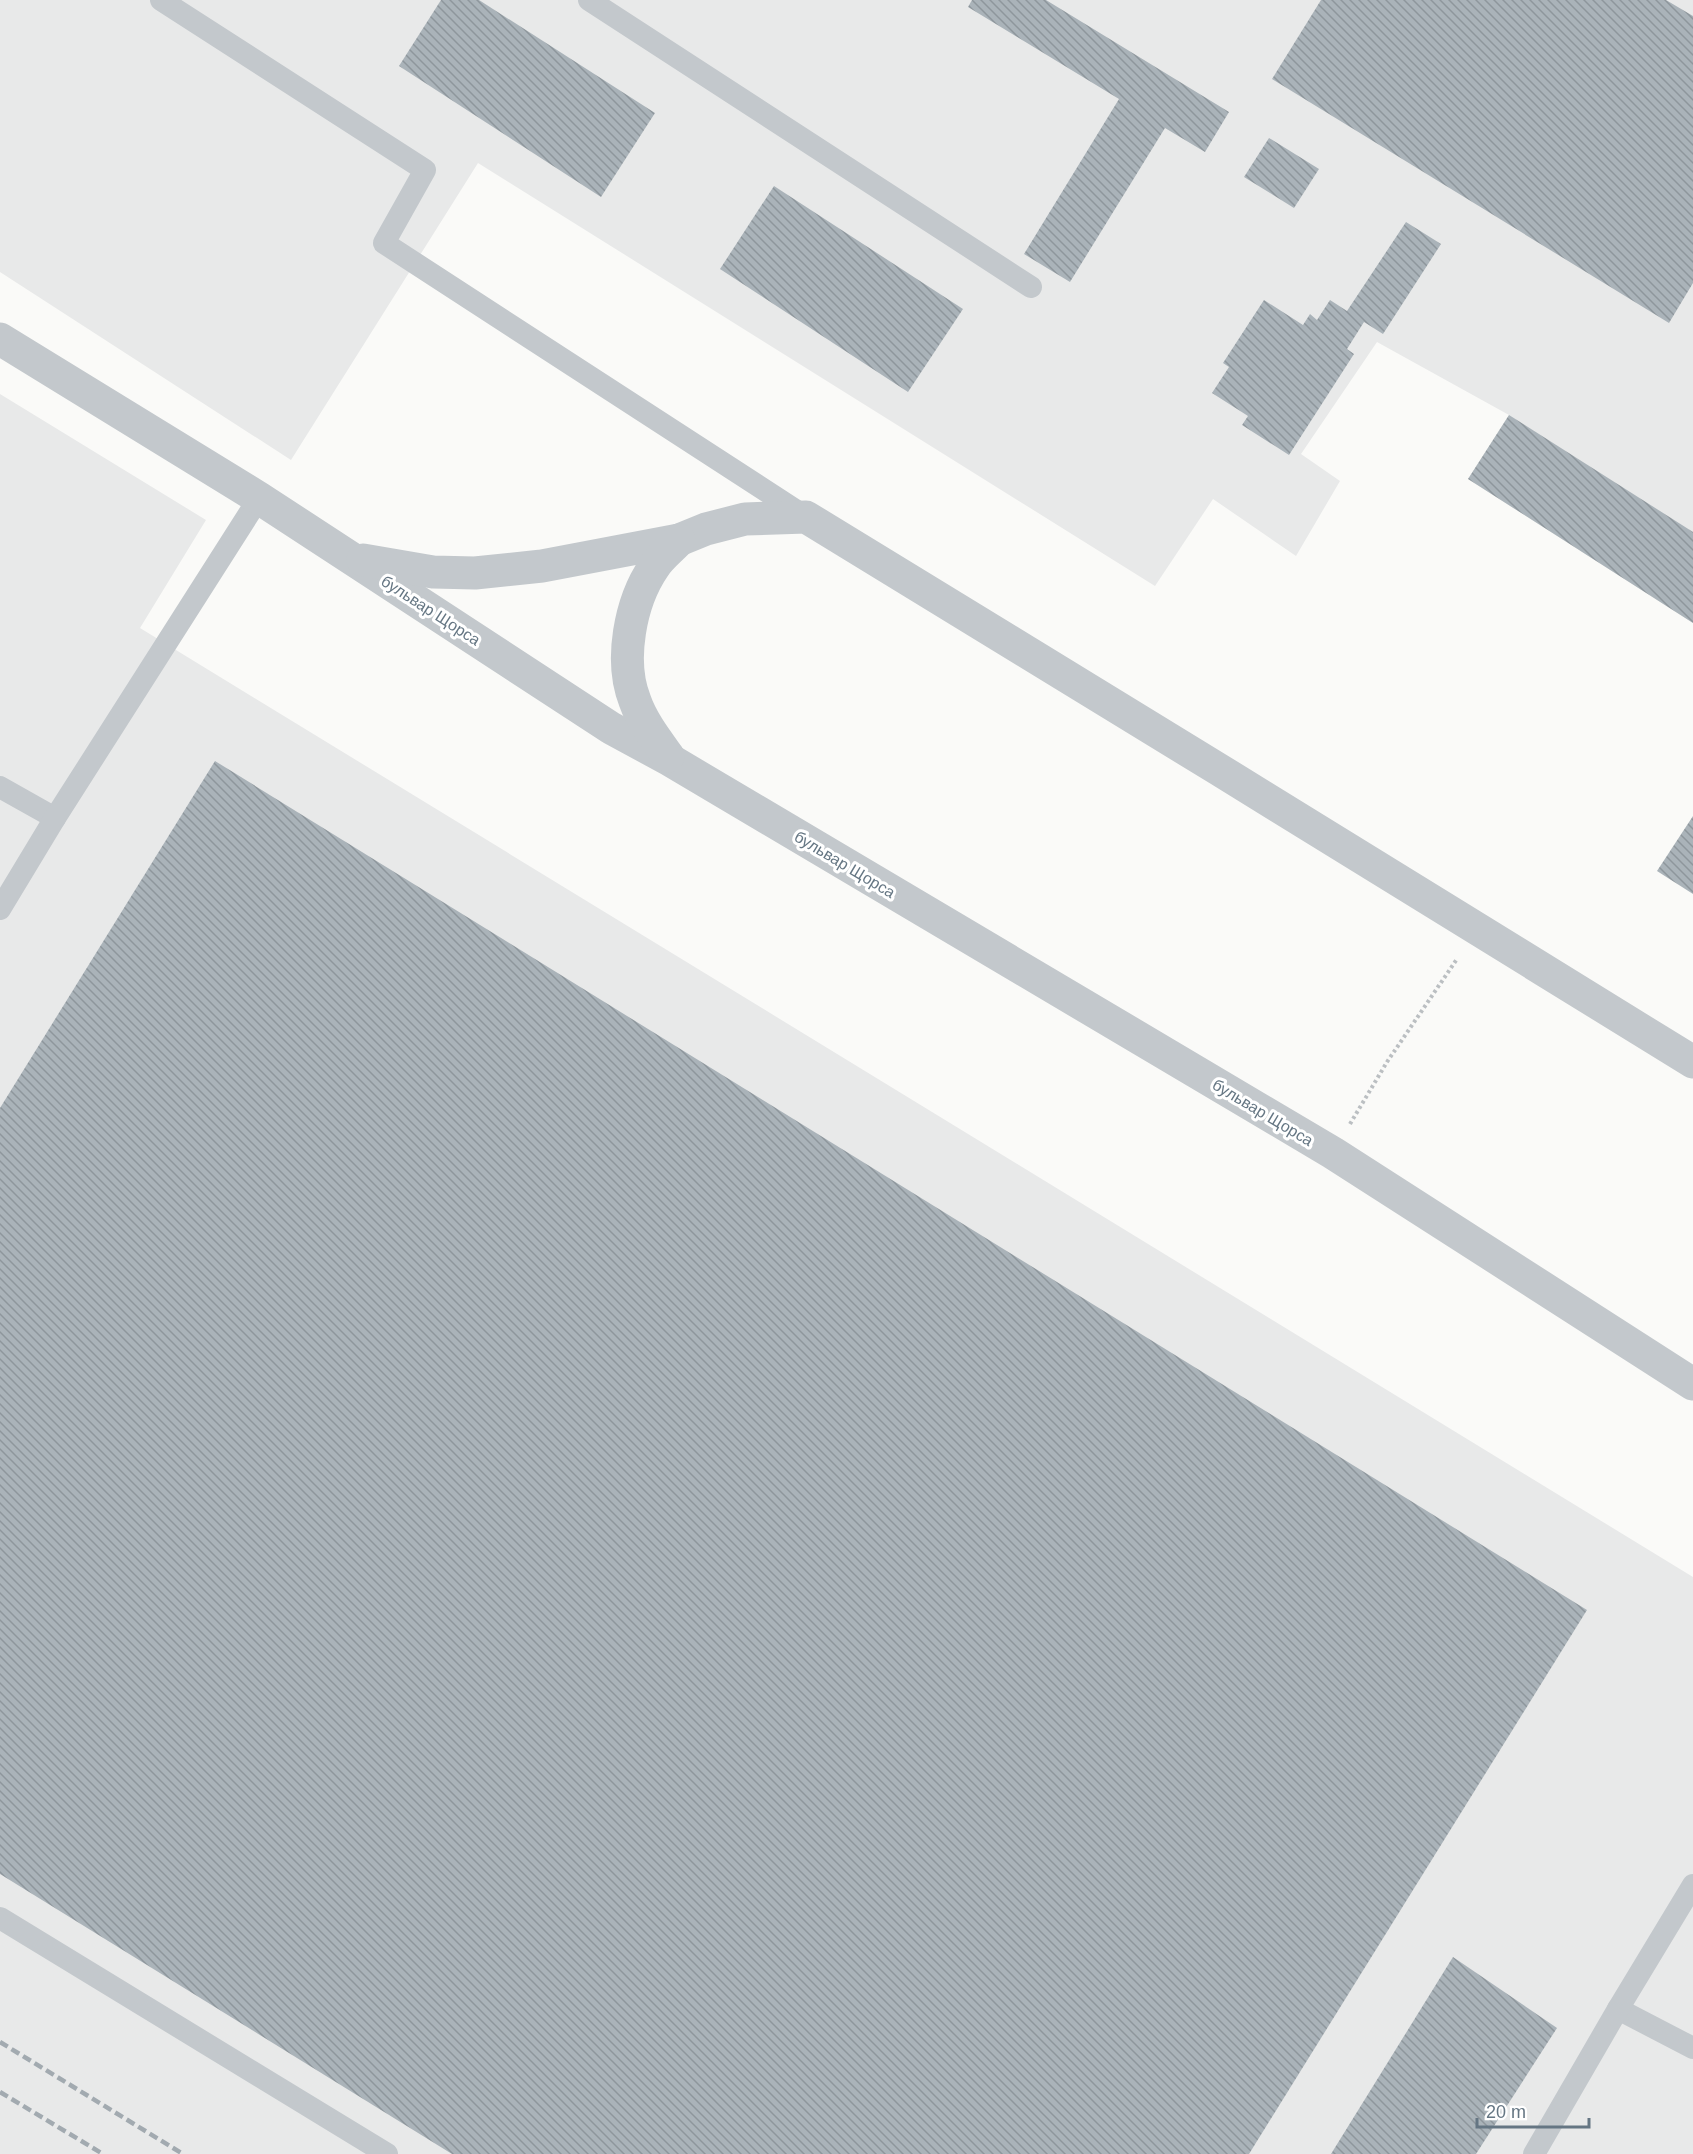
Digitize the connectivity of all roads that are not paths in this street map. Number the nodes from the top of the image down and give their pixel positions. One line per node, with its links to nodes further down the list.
1 (161, 0): 6 (lane)
2 (589, 0): 3 (lane)
3 (1031, 287)
4 (0, 339): 5 (street, бульвар Щорса)
5 (259, 498): 8 (street, бульвар Щорса); 11 (lane)
6 (806, 517): 7 (street); 13 (street)
7 (680, 540): 8 (street); 9 (street)
8 (350, 557): 9 (street, бульвар Щорса)
9 (670, 760): 14 (street, бульвар Щорса)
10 (0, 787): 11 (lane)
11 (56, 818): 12 (lane)
12 (0, 909)
13 (1693, 1062)
14 (1693, 1383)
15 (1693, 1885): 17 (lane)
16 (0, 1918): 19 (lane)
17 (1618, 2009): 18 (lane); 20 (lane)
18 (1693, 2048)
19 (387, 2154)
20 (1534, 2154)

